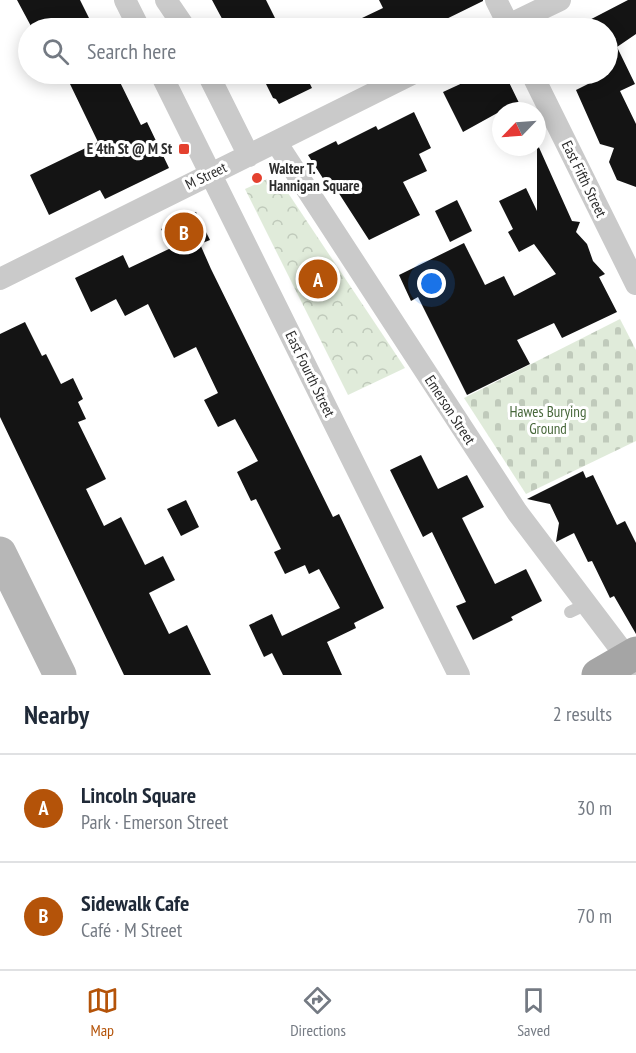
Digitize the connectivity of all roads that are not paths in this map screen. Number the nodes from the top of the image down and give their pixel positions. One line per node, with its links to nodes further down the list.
1 (125, 0): 5 (street)
2 (166, 0): 6 (street)
3 (495, 0): 7 (street)
4 (560, 0): 8 (street)
5 (134, 18)
6 (178, 18)
7 (503, 18)
8 (526, 18)
9 (166, 84): 15 (street, East Fourth Street)
10 (212, 84): 14 (street)
11 (392, 84): 13 (street, M Street)
12 (537, 84): 17 (street, East Fifth Street)
13 (276, 142): 14 (street, M Street); 19 (street, Emerson Street)
14 (249, 156): 15 (street, M Street)
15 (211, 174): 16 (street, M Street); 21 (street, East Fourth Street)
16 (0, 279)
17 (636, 284)
18 (0, 552): 20 (main road)
19 (633, 660): 22 (main road)
20 (60, 675)
21 (459, 675)
22 (598, 675)

